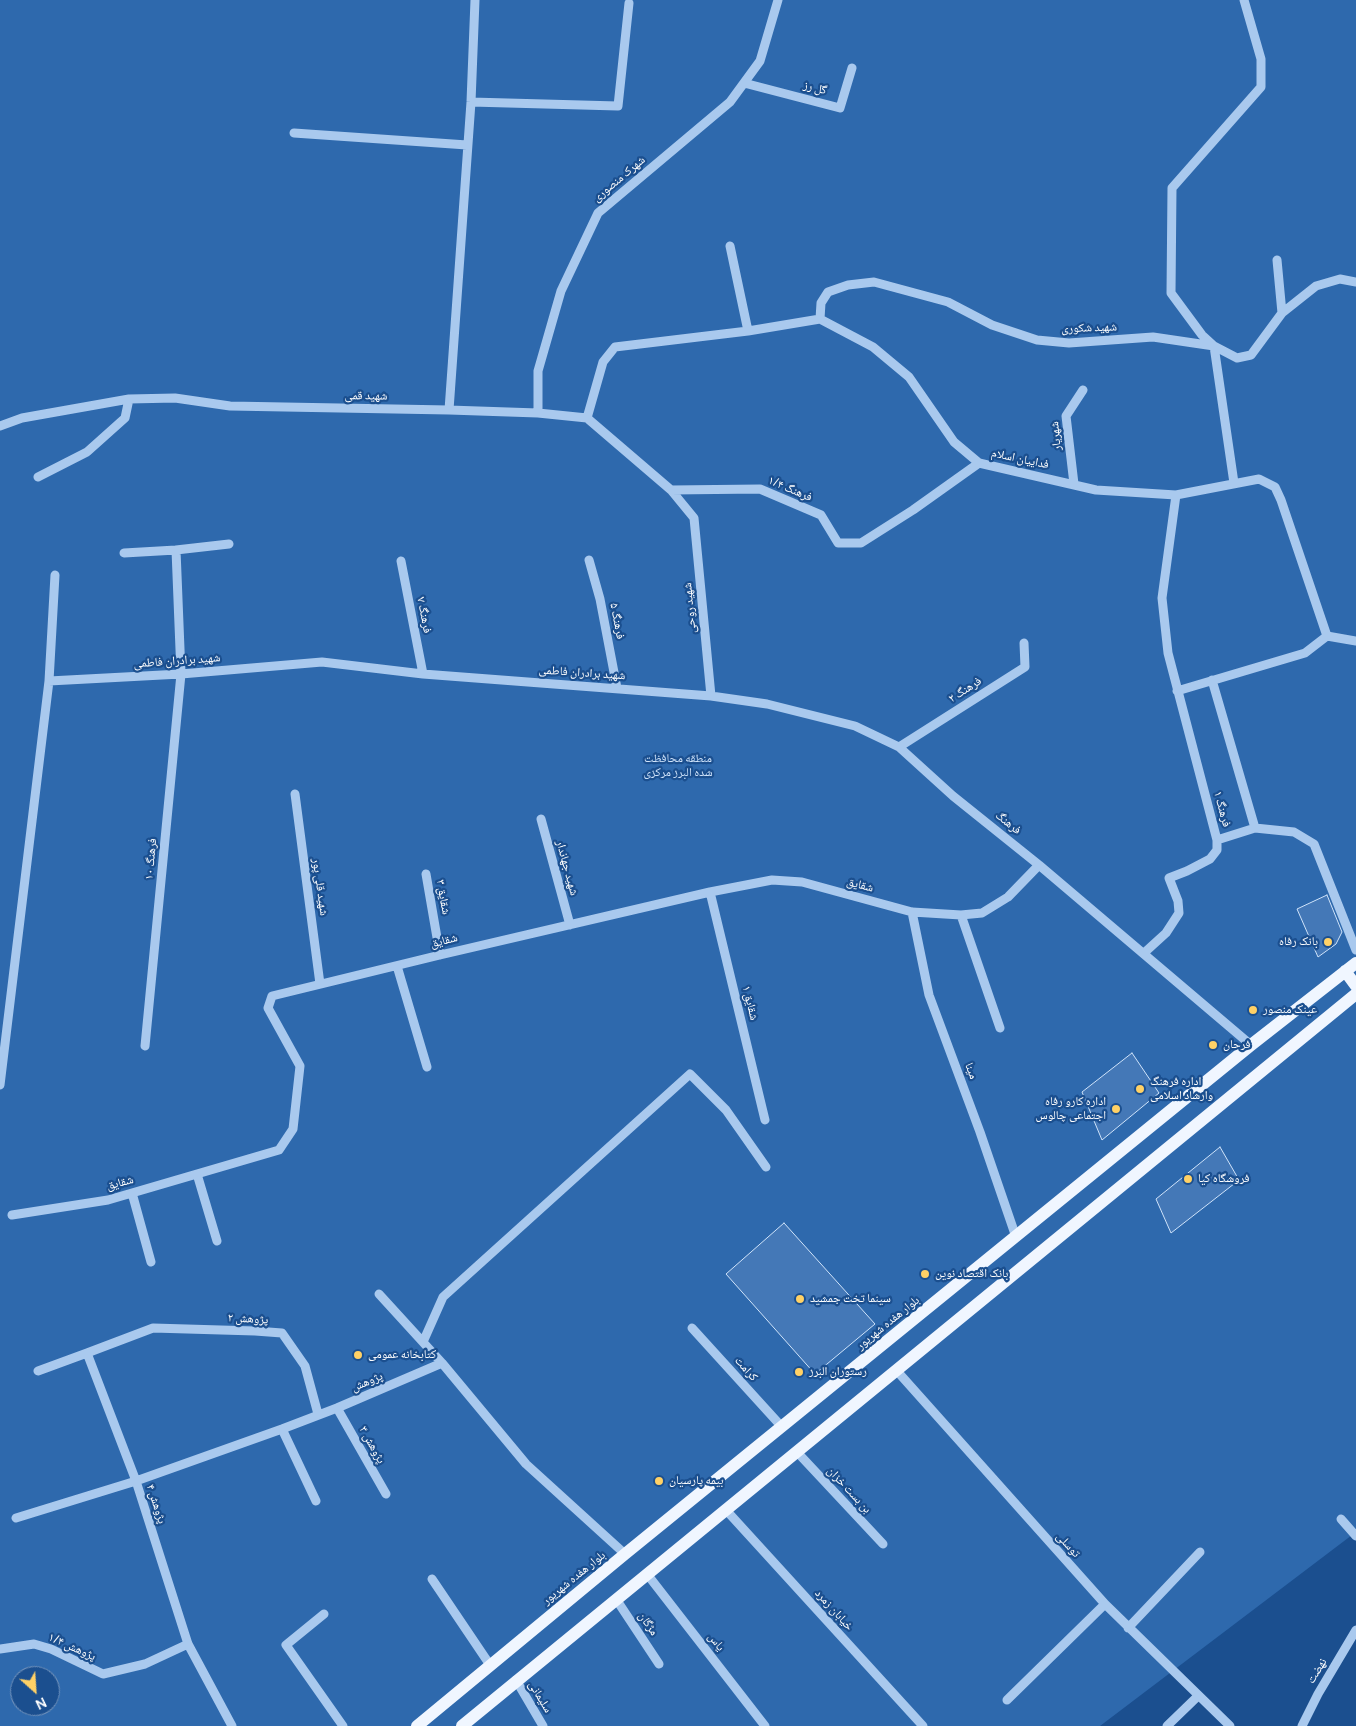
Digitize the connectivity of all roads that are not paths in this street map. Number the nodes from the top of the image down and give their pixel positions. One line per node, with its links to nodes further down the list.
1 (475, 0): 7 (street)
2 (778, 0): 6 (street, شهرک منصوری)
3 (1244, 0): 16 (street)
4 (629, 3): 7 (street)
5 (852, 68): 6 (street, گل رز)
6 (744, 83): 20 (street, شهرک منصوری)
7 (471, 102): 9 (street)
8 (294, 133): 9 (street)
9 (467, 145): 19 (street)
10 (730, 246): 15 (street)
11 (1277, 260): 13 (street)
12 (1356, 282): 13 (street, شهید شکوری)
13 (1282, 313): 16 (street, شهید شکوری)
14 (820, 319): 15 (street); 16 (street, شهید شکوری); 23 (street, فداییان اسلام)
15 (748, 331): 21 (street)
16 (1214, 346): 25 (street)
17 (1084, 390): 26 (street, شهریار)
18 (129, 399): 19 (street, شهید قمی); 22 (street, شهید قمی); 24 (street)
19 (449, 410): 20 (street, شهید قمی)
20 (538, 413): 21 (street, شهید قمی)
21 (587, 418): 27 (street)
22 (0, 426)
23 (979, 463): 26 (street, فداییان اسلام); 27 (street, فرهنگ ۱/۴)
24 (38, 476)
25 (1234, 483): 28 (street, فداییان اسلام); 35 (street, فداییان اسلام)
26 (1074, 484): 28 (street, فداییان اسلام)
27 (671, 490): 44 (street, شهید روحی)
28 (1176, 495): 43 (street, فرهنگ ۱)
29 (229, 544): 30 (street)
30 (176, 550): 31 (street); 38 (street, فرهنگ ۱۰)
31 (124, 553)
32 (589, 560): 42 (street, فرهنگ ۵)
33 (401, 561): 39 (street, فرهنگ ۷)
34 (55, 575): 41 (street)
35 (1326, 636): 36 (street); 40 (street)
36 (1356, 641)
37 (1024, 643): 45 (street, فرهنگ ۲)
38 (181, 674): 39 (street, شهید برادران فاطمی); 41 (street, شهید برادران فاطمی); 67 (street, فرهنگ ۱۰)
39 (423, 674): 42 (street, شهید برادران فاطمی)
40 (1212, 680): 43 (street); 48 (street)
41 (49, 681): 69 (street)
42 (617, 688): 44 (street, شهید برادران فاطمی)
43 (1177, 692): 49 (street, فرهنگ ۱)
44 (711, 696): 45 (street, فرهنگ)
45 (899, 747): 50 (street, فرهنگ)
46 (295, 794): 62 (street, شهید قلی پور)
47 (541, 819): 55 (street, شهید جهاندار)
48 (1255, 828): 49 (street); 56 (street)
49 (1217, 840): 57 (street, فرهنگ ۱)
50 (1039, 865): 54 (street, شقایق); 57 (street, فرهنگ)
51 (426, 874): 58 (street, شقایق ۳)
52 (710, 892): 53 (street, شقایق); 55 (street, شقایق); 70 (street, شقایق ۱)
53 (912, 912): 54 (street, شقایق); 75 (street, مینا)
54 (961, 915): 65 (street)
55 (570, 925): 58 (street, شقایق)
56 (1356, 950)
57 (1144, 953): 66 (street, فرهنگ)
58 (440, 955): 60 (street, شقایق)
59 (1356, 962): 61 (main road, بلوار هفده شهریور)
60 (397, 966): 62 (street, شقایق); 68 (street)
61 (1345, 971): 63 (main road); 66 (main road, بلوار هفده شهریور)
62 (320, 984): 72 (street, شقایق)
63 (1356, 986)
64 (1356, 994): 83 (main road)
65 (1000, 1028)
66 (1252, 1045): 75 (main road, بلوار هفده شهریور)
67 (146, 1046)
68 (427, 1067)
69 (0, 1085)
70 (765, 1120)
71 (766, 1167): 80 (street)
72 (197, 1174): 73 (street, شقایق); 76 (street)
73 (132, 1193): 74 (street, شقایق); 77 (street)
74 (12, 1215)
75 (1016, 1237): 87 (main road, بلوار هفده شهریور)
76 (217, 1241)
77 (151, 1262)
78 (379, 1294): 80 (street)
79 (692, 1328): 87 (street, کرامت)
80 (423, 1342): 82 (street)
81 (87, 1353): 84 (street); 86 (street, پژوهش ۲); 90 (street, پژوهش ۴)
82 (442, 1363): 85 (street, پژوهش); 99 (street)
83 (897, 1371): 89 (main road); 103 (street, توسلی)
84 (38, 1372)
85 (338, 1408): 86 (street, پژوهش); 91 (street, پژوهش ۳)
86 (318, 1414): 88 (street, پژوهش)
87 (782, 1427): 99 (main road, بلوار هفده شهریور)
88 (282, 1429): 90 (street, پژوهش); 92 (street)
89 (797, 1452): 93 (main road); 97 (street, بن بست خزان)
90 (136, 1482): 94 (street, پژوهش); 107 (street, پژوهش ۴)
91 (386, 1494)
92 (316, 1501)
93 (726, 1510): 100 (main road); 120 (street, خیابان زمرد)
94 (16, 1518)
95 (1341, 1519): 96 (street)
96 (1356, 1536)
97 (883, 1544)
98 (1200, 1552): 105 (street)
99 (625, 1554): 110 (main road, بلوار هفده شهریور)
100 (647, 1574): 102 (main road); 119 (street, یاس)
101 (432, 1578): 110 (street)
102 (616, 1599): 109 (street, مژگان); 111 (main road)
103 (1105, 1604): 105 (street, توسلی); 113 (street)
104 (324, 1614): 115 (street)
105 (1128, 1628): 112 (street, توسلی)
106 (1356, 1630): 123 (street, نهضت)
107 (188, 1644): 108 (street, پژوهش ۱/۴); 114 (street, پژوهش ۴)
108 (0, 1649)
109 (659, 1664)
110 (490, 1665): 116 (main road, بلوار هفده شهریور)
111 (516, 1680): 117 (main road); 118 (street, سلیمانی)
112 (1198, 1696): 121 (street); 122 (street, توسلی)
113 (1007, 1700)
114 (232, 1726)
115 (343, 1726)
116 (417, 1726)
117 (462, 1726)
118 (544, 1726)
119 (765, 1726)
120 (923, 1726)
121 (1168, 1726)
122 (1230, 1726)
123 (1302, 1726)

